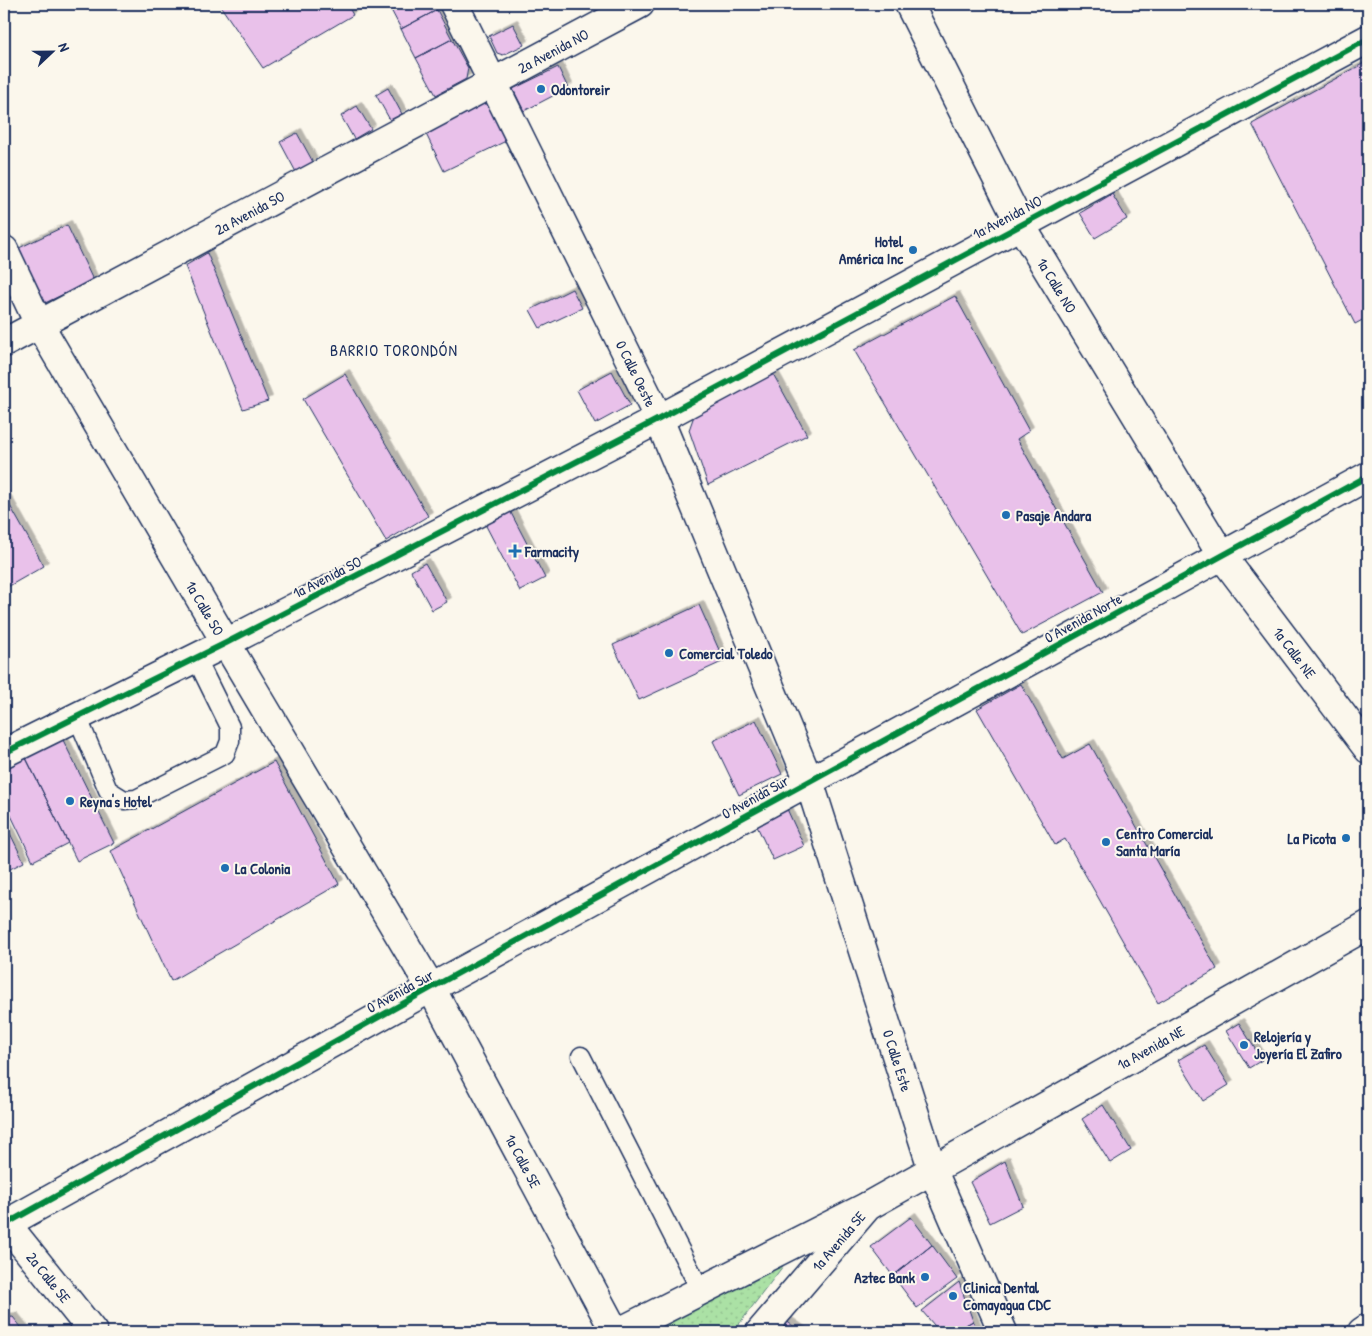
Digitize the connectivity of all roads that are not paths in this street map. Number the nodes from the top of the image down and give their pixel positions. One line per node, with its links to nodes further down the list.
1 (454, 4): 5 (street, 0 Calle Oeste)
2 (640, 4): 5 (street, 2a Avenida NO)
3 (909, 4): 6 (street, 1a Calle NO)
4 (1368, 39): 6 (street, 1a Avenida NO)
5 (493, 81): 8 (street, 2a Avenida SO); 10 (street, 0 Calle Oeste)
6 (1020, 224): 10 (street, 1a Avenida NO); 12 (street, 1a Calle NO)
7 (4, 250): 8 (street, 1a Calle SO)
8 (39, 324): 9 (street, 2a Avenida SO); 13 (street, 1a Calle SO)
9 (4, 343)
10 (659, 419): 13 (street, 1a Avenida SO); 18 (street, 0 Calle Oeste)
11 (1368, 476): 12 (street, 0 Avenida Norte)
12 (1222, 556): 16 (street, 1a Calle NE); 18 (street, 0 Avenida Norte)
13 (226, 643): 14 (street, 1a Avenida SO); 20 (street, 1a Calle SO)
14 (196, 658): 15 (street, 1a Avenida SO); 15 (lane)
15 (77, 716): 17 (street, 1a Avenida SO)
16 (1368, 749)
17 (4, 752)
18 (808, 781): 20 (street, 0 Avenida Sur); 22 (street, 0 Calle Este)
19 (1368, 925): 22 (street, 1a Avenida NE)
20 (431, 988): 24 (street, 0 Avenida Sur); 28 (street, 1a Calle SE)
21 (580, 1056): 25 (lane)
22 (933, 1171): 23 (street, 1a Avenida SE); 31 (street, 0 Calle Este)
23 (868, 1206): 25 (street); 30 (street, 1a Avenida SE)
24 (4, 1223): 27 (street, 2a Calle SE)
25 (701, 1291): 29 (street)
26 (1368, 1328): 32 (street)
27 (93, 1332)
28 (614, 1332)
29 (619, 1332)
30 (760, 1332)
31 (1003, 1332)
32 (1362, 1332)

